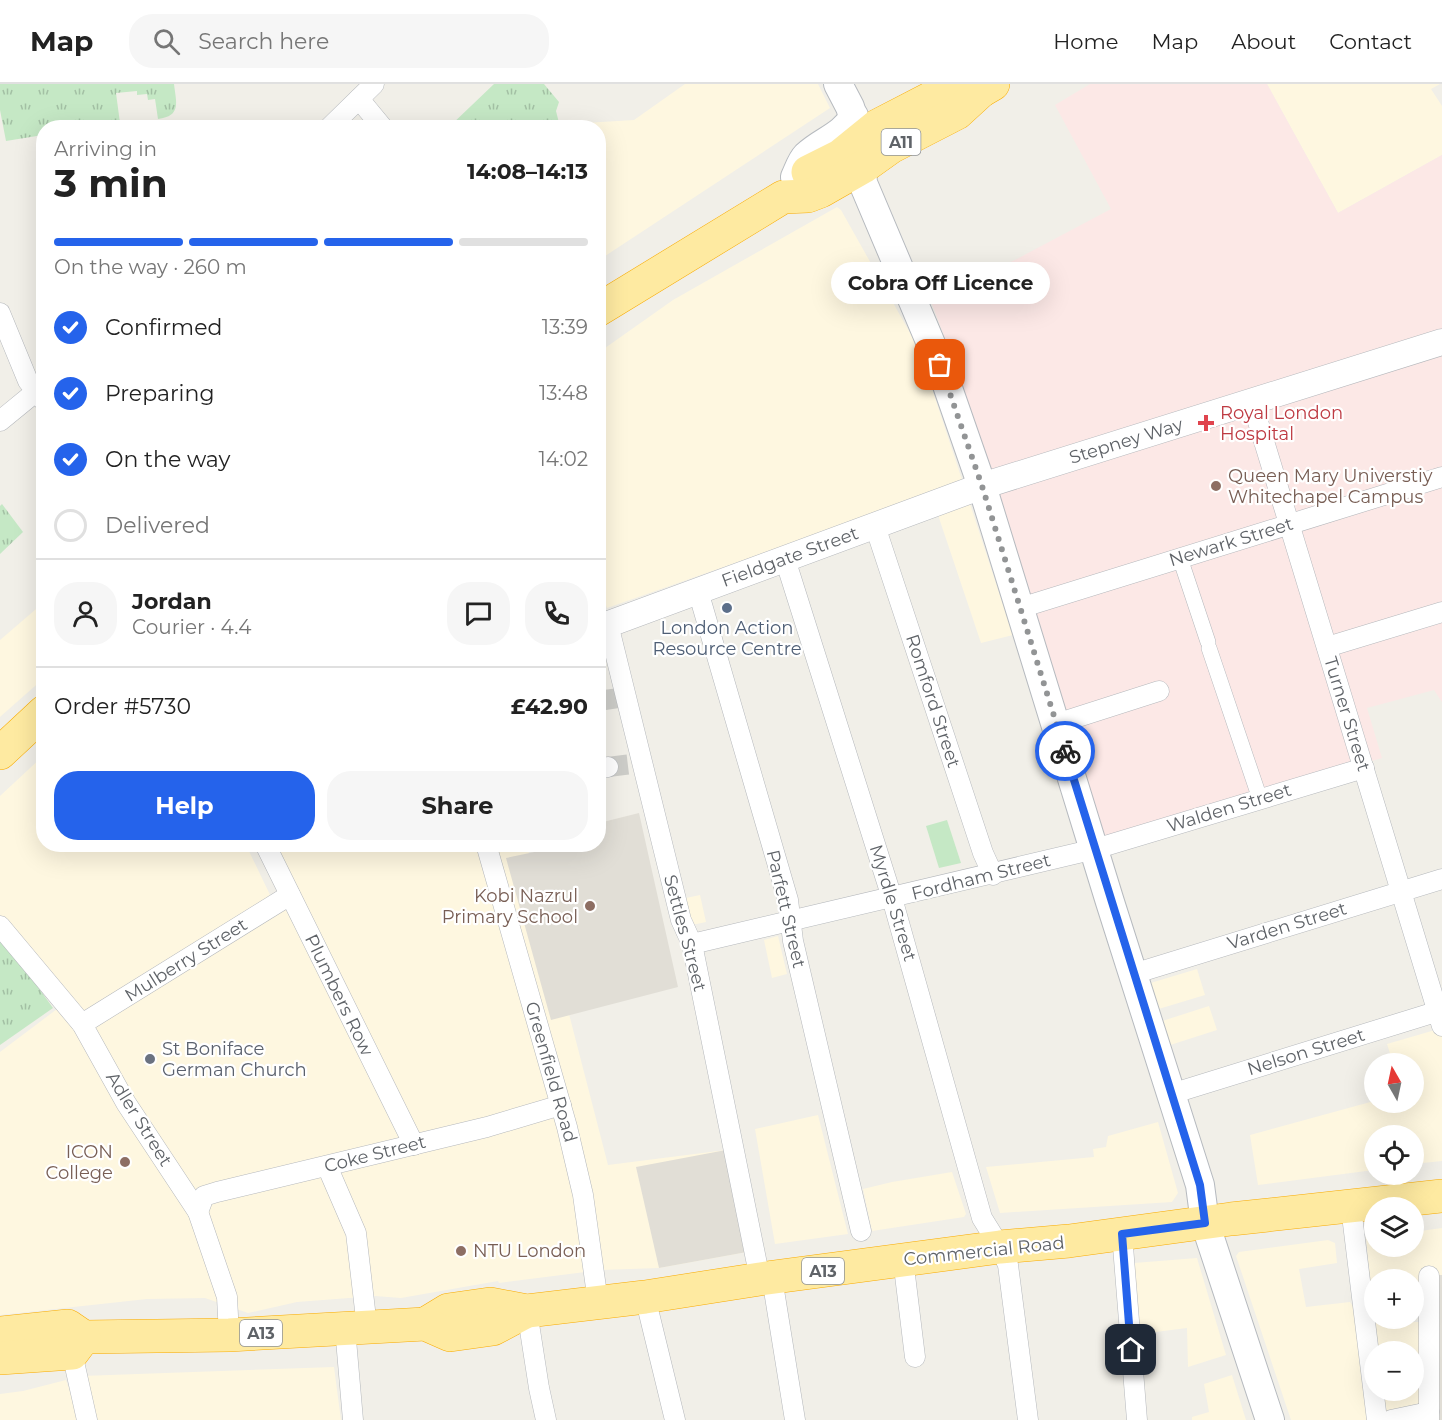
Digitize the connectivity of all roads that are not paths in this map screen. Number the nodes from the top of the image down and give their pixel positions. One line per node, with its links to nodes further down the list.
1 (374, 84): 4 (street)
2 (838, 84): 8 (main road)
3 (987, 87): 7 (highway, A11); 8 (highway, A11)
4 (359, 99): 5 (street); 6 (street)
5 (337, 120)
6 (377, 120)
7 (941, 122): 8 (highway, A11); 8 (main road)
8 (856, 152): 9 (highway, A11); 9 (main road, A11); 18 (main road)
9 (789, 187): 10 (highway, A11)
10 (606, 305)
11 (0, 313): 13 (street)
12 (1442, 342): 15 (street, Stepney Way)
13 (36, 388)
14 (36, 396): 16 (street)
15 (1252, 402): 18 (street, Stepney Way); 19 (street, Turner Street)
16 (0, 421)
17 (1442, 477): 19 (street, Newark Street)
18 (982, 486): 20 (street, Fieldgate Street); 24 (main road)
19 (1290, 523): 21 (street, Newark Street); 28 (street, Turner Street)
20 (878, 534): 22 (street, Fieldgate Street); 38 (street, Romford Street)
21 (1180, 558): 24 (street, Newark Street); 34 (street)
22 (785, 559): 23 (street, Fieldgate Street); 42 (street, Myrdle Street)
23 (698, 591): 26 (street, Fieldgate Street); 43 (street, Parfett Street)
24 (1020, 608): 31 (main road)
25 (1442, 612): 28 (street)
26 (606, 625)
27 (606, 638): 45 (street, Settles Street)
28 (1327, 647): 33 (street, Turner Street)
29 (1159, 691): 31 (street)
30 (36, 719): 32 (highway)
31 (1056, 724): 35 (main road)
32 (0, 753)
33 (1364, 768): 34 (street, Walden Street); 40 (street, Turner Street)
34 (1260, 799): 35 (street, Walden Street)
35 (1095, 849): 38 (street, Fordham Street); 46 (main road)
36 (269, 852): 41 (street, Plumbers Row)
37 (488, 852): 50 (street, Greenfield Road)
38 (993, 875): 42 (street, Fordham Street)
39 (1442, 879): 40 (street, Varden Street)
40 (1401, 891): 46 (street, Varden Street); 47 (street, Turner Street)
41 (290, 895): 48 (street, Mulberry Street); 51 (street, Plumbers Row)
42 (892, 898): 43 (street, Fordham Street); 59 (street, Myrdle Street)
43 (791, 922): 45 (street, Fordham Street); 57 (street, Parfett Street)
44 (0, 926): 48 (street, Adler Street)
45 (692, 944): 62 (street, Settles Street)
46 (1133, 974): 49 (main road)
47 (1440, 1015): 49 (street, Nelson Street)
48 (82, 1024): 55 (street, Adler Street)
49 (1171, 1094): 56 (main road)
50 (561, 1105): 51 (street, Coke Street); 66 (street, Greenfield Road)
51 (414, 1145): 52 (street, Coke Street)
52 (327, 1166): 55 (street, Coke Street); 68 (street)
53 (1442, 1196): 54 (highway, Commercial Road / A13)
54 (1352, 1207): 56 (highway, Commercial Road / A13); 63 (street)
55 (198, 1212): 72 (street, Adler Street)
56 (1205, 1223): 58 (highway, Commercial Road / A13); 84 (main road)
57 (861, 1231)
58 (1122, 1234): 59 (highway, Commercial Road / A13); 83 (street)
59 (1000, 1246): 60 (highway, Commercial Road / A13); 82 (street, Myrdle Street)
60 (903, 1259): 62 (highway, Commercial Road / A13); 74 (street)
61 (1429, 1276): 65 (street)
62 (766, 1278): 64 (highway, Commercial Road / A13); 81 (street, Settles Street)
63 (1364, 1283)
64 (645, 1298): 66 (highway, Commercial Road / A13); 80 (street)
65 (1424, 1300)
66 (598, 1302): 67 (highway, Commercial Road / A13)
67 (527, 1311): 68 (highway, Commercial Road / A13); 79 (street)
68 (356, 1328): 72 (highway, Commercial Road / A13); 78 (street)
69 (1370, 1329): 85 (street)
70 (1422, 1329): 76 (street)
71 (0, 1333): 73 (highway, Commercial Road / A13)
72 (229, 1335): 73 (highway, Commercial Road / A13)
73 (78, 1345): 75 (highway, Commercial Road / A13); 77 (street)
74 (915, 1357)
75 (0, 1358)
76 (1429, 1416): 86 (street)
77 (87, 1420)
78 (353, 1420)
79 (546, 1420)
80 (675, 1420)
81 (795, 1420)
82 (1028, 1420)
83 (1137, 1420)
84 (1270, 1420)
85 (1377, 1420)
86 (1391, 1420)

